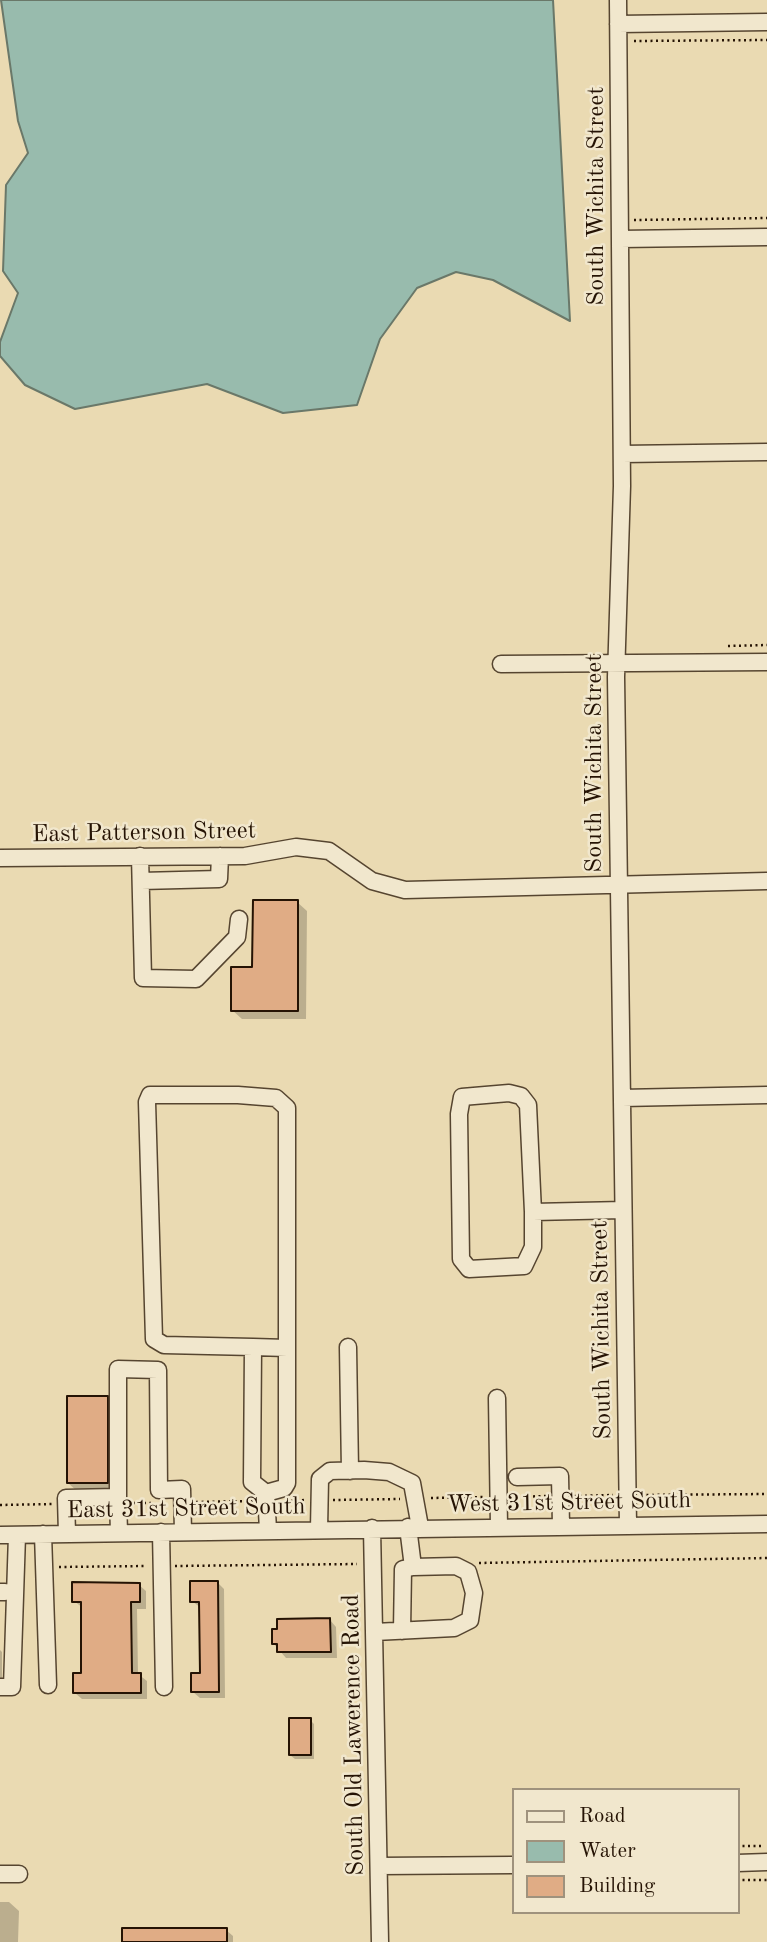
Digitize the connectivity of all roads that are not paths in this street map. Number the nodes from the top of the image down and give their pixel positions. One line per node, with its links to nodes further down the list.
1 (618, 0): 3 (street, South Wichita Street)
2 (767, 22): 3 (street)
3 (618, 24): 5 (street, South Wichita Street)
4 (767, 237): 5 (street)
5 (620, 239): 7 (street, South Wichita Street)
6 (767, 452): 7 (street)
7 (622, 454): 9 (street, South Wichita Street)
8 (767, 662): 9 (street)
9 (616, 663): 10 (street); 16 (street, South Wichita Street)
10 (501, 664)
11 (140, 856): 12 (street, East Patterson Street); 13 (street, East Patterson Street); 14 (street)
12 (220, 856): 14 (street); 16 (street, East Patterson Street)
13 (0, 858)
14 (141, 881): 17 (street)
15 (767, 881): 16 (street)
16 (618, 884): 19 (street, South Wichita Street)
17 (239, 919)
18 (767, 1095): 19 (street)
19 (622, 1098): 20 (street, South Wichita Street)
20 (623, 1210): 21 (street); 31 (street, South Wichita Street)
21 (533, 1212): 21 (street)
22 (253, 1347): 24 (street); 24 (street); 28 (street)
23 (348, 1347): 26 (street)
24 (287, 1348): 28 (street)
25 (497, 1398): 33 (street)
26 (350, 1471): 35 (street); 36 (street)
27 (517, 1477): 32 (street)
28 (266, 1497): 37 (street)
29 (118, 1500): 39 (street); 40 (street); 42 (street)
30 (767, 1524): 31 (street, West 31st Street South)
31 (628, 1525): 32 (street, West 31st Street South)
32 (561, 1526): 33 (street, West 31st Street South)
33 (499, 1527): 35 (street, West 31st Street South)
34 (372, 1528): 35 (street, West 31st Street South); 36 (street, East 31st Street South); 48 (street, South Old Lawerence Road)
35 (414, 1528): 45 (street)
36 (319, 1529): 37 (street, East 31st Street South)
37 (268, 1530): 39 (street, East 31st Street South)
38 (161, 1532): 39 (street, East 31st Street South); 40 (street, East 31st Street South); 51 (street)
39 (183, 1532)
40 (119, 1533): 42 (street, East 31st Street South)
41 (43, 1534): 42 (street, East 31st Street South); 44 (street, East 31st Street South); 49 (street)
42 (67, 1534)
43 (0, 1535): 44 (street, East 31st Street South)
44 (17, 1535): 46 (street)
45 (413, 1567): 47 (street); 47 (street)
46 (7, 1626): 50 (street)
47 (402, 1631): 48 (street)
48 (375, 1632): 55 (street, South Old Lawerence Road)
49 (48, 1685)
50 (0, 1687)
51 (164, 1687)
52 (767, 1862): 53 (street)
53 (739, 1863)
54 (512, 1865): 55 (street)
55 (379, 1866): 58 (street, South Old Lawerence Road)
56 (0, 1874): 57 (street)
57 (19, 1874)
58 (380, 1942)

